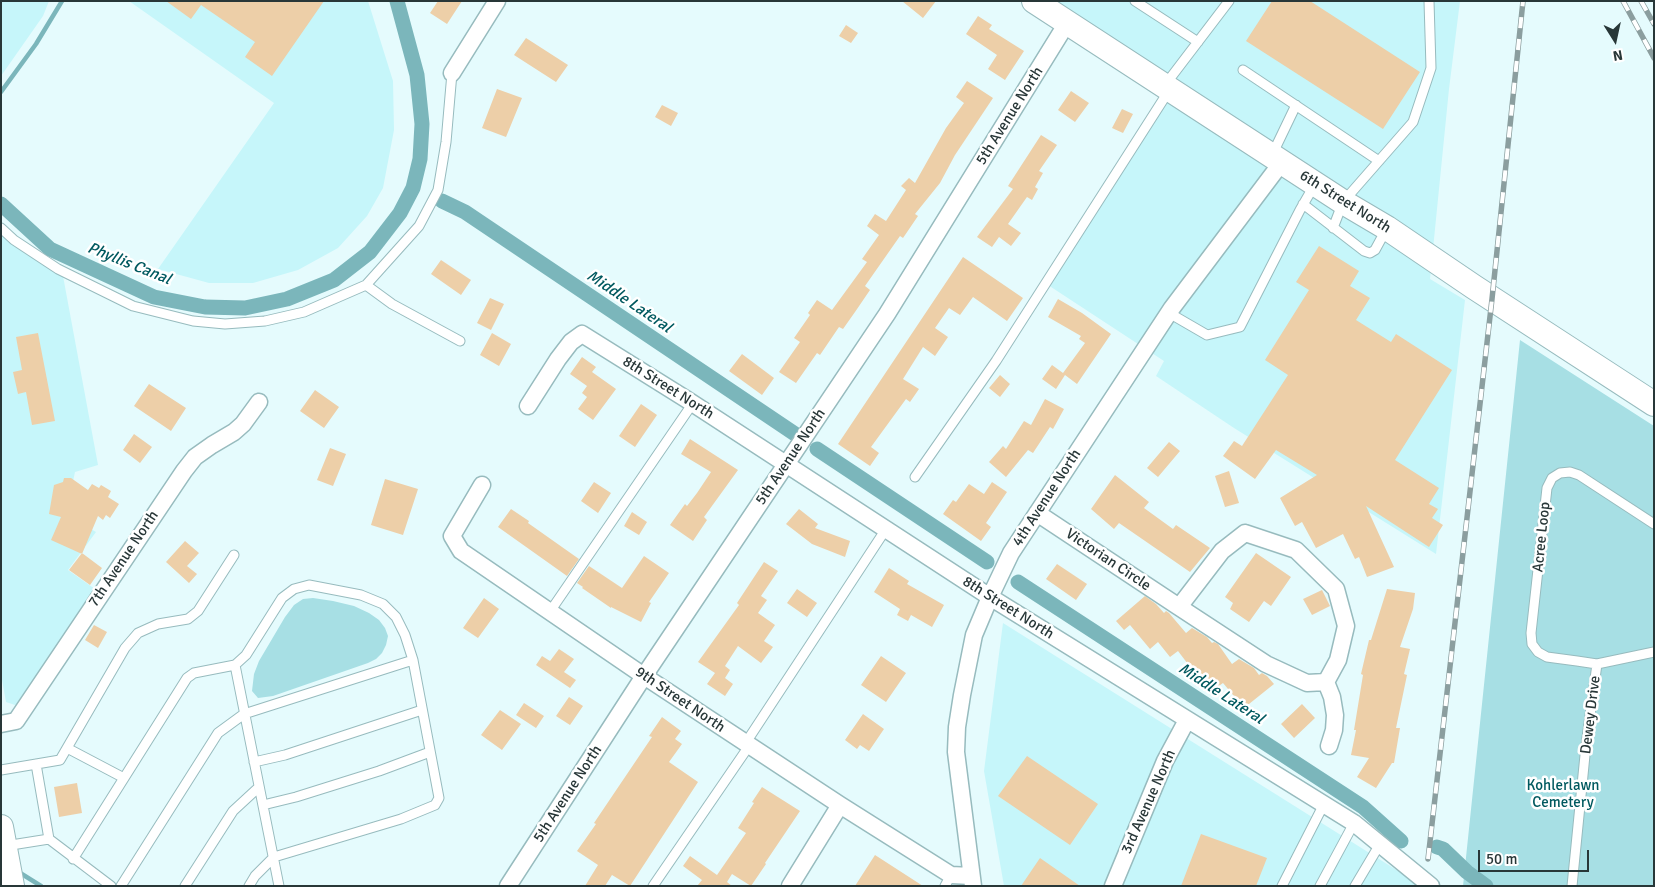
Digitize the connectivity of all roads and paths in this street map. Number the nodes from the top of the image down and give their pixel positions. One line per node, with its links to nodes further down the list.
1 (497, 1): 9 (street)
2 (1034, 1): 6 (street, 6th Street North)
3 (1135, 1): 7 (lane)
4 (1229, 1): 7 (lane)
5 (1429, 1): 13 (lane)
6 (1067, 23): 10 (street, 6th Street North); 27 (street, 5th Avenue North)
7 (1198, 42): 10 (lane)
8 (1243, 70): 11 (lane)
9 (452, 73): 20 (lane)
10 (1167, 87): 12 (street, 6th Street North); 28 (lane)
11 (1296, 105): 12 (lane); 13 (lane)
12 (1277, 159): 14 (street, 6th Street North); 21 (street, 4th Avenue North)
13 (1379, 161): 15 (lane)
14 (1315, 184): 15 (street, 6th Street North); 16 (lane)
15 (1343, 202): 18 (lane); 19 (street, 6th Street North)
16 (1303, 204): 18 (lane); 21 (lane)
17 (1, 228): 20 (lane)
18 (1333, 228): 19 (lane)
19 (1387, 228): 25 (street, 6th Street North)
20 (366, 284): 22 (lane)
21 (1169, 313): 30 (street, 4th Avenue North)
22 (460, 342)
23 (260, 402): 46 (street, 7th Avenue North)
24 (693, 403): 26 (street, 8th Street North); 27 (street, 8th Street North); 36 (lane)
25 (1654, 404)
26 (528, 406)
27 (786, 464): 32 (street, 8th Street North); 41 (street, 5th Avenue North)
28 (916, 477)
29 (482, 485): 36 (street, 9th Street North)
30 (1038, 513): 34 (street, 4th Avenue North); 35 (street, Victorian Circle)
31 (1654, 524): 39 (lane, Acree Loop)
32 (886, 530): 34 (street, 8th Street North); 47 (lane)
33 (234, 556): 49 (lane)
34 (990, 597): 45 (street, 8th Street North); 67 (street, 4th Avenue North)
35 (1179, 607): 42 (street, Victorian Circle); 42 (street)
36 (549, 613): 41 (street, 9th Street North)
37 (1654, 652): 39 (lane)
38 (413, 660): 40 (lane); 43 (lane); 44 (lane)
39 (1597, 664): 81 (lane, Dewey Drive)
40 (234, 665): 44 (lane); 54 (lane)
41 (644, 676): 47 (street, 9th Street North); 73 (street, 5th Avenue North)
42 (1326, 682): 48 (street)
43 (422, 710): 50 (lane); 51 (lane)
44 (244, 714): 51 (lane); 69 (lane)
45 (1187, 720): 56 (street, 8th Street North); 76 (street, 3rd Avenue North)
46 (1, 724)
47 (747, 745): 58 (street, 9th Street North); 74 (lane)
48 (1329, 746)
49 (67, 748): 52 (lane); 54 (lane)
50 (430, 752): 57 (lane); 63 (lane)
51 (254, 762): 55 (lane)
52 (36, 764): 53 (lane); 61 (lane)
53 (1, 770)
54 (124, 778): 64 (lane)
55 (259, 787): 57 (lane); 70 (lane)
56 (1324, 804): 59 (street, 8th Street North); 77 (lane)
57 (263, 805): 63 (lane)
58 (840, 805): 66 (street, 9th Street North); 75 (street)
59 (1354, 823): 62 (street, 8th Street North); 78 (lane)
60 (3, 836): 61 (lane); 65 (street)
61 (48, 839): 64 (lane)
62 (1380, 844): 79 (lane); 80 (street, 8th Street North)
63 (274, 857): 71 (lane); 72 (lane)
64 (73, 858): 68 (lane)
65 (8, 879)
66 (948, 880): 67 (street, 9th Street North)
67 (972, 881)
68 (111, 886)
69 (121, 886)
70 (185, 886)
71 (249, 886)
72 (279, 886)
73 (508, 886)
74 (653, 886)
75 (790, 886)
76 (1112, 886)
77 (1282, 886)
78 (1320, 886)
79 (1355, 886)
80 (1431, 886)
81 (1572, 886)

